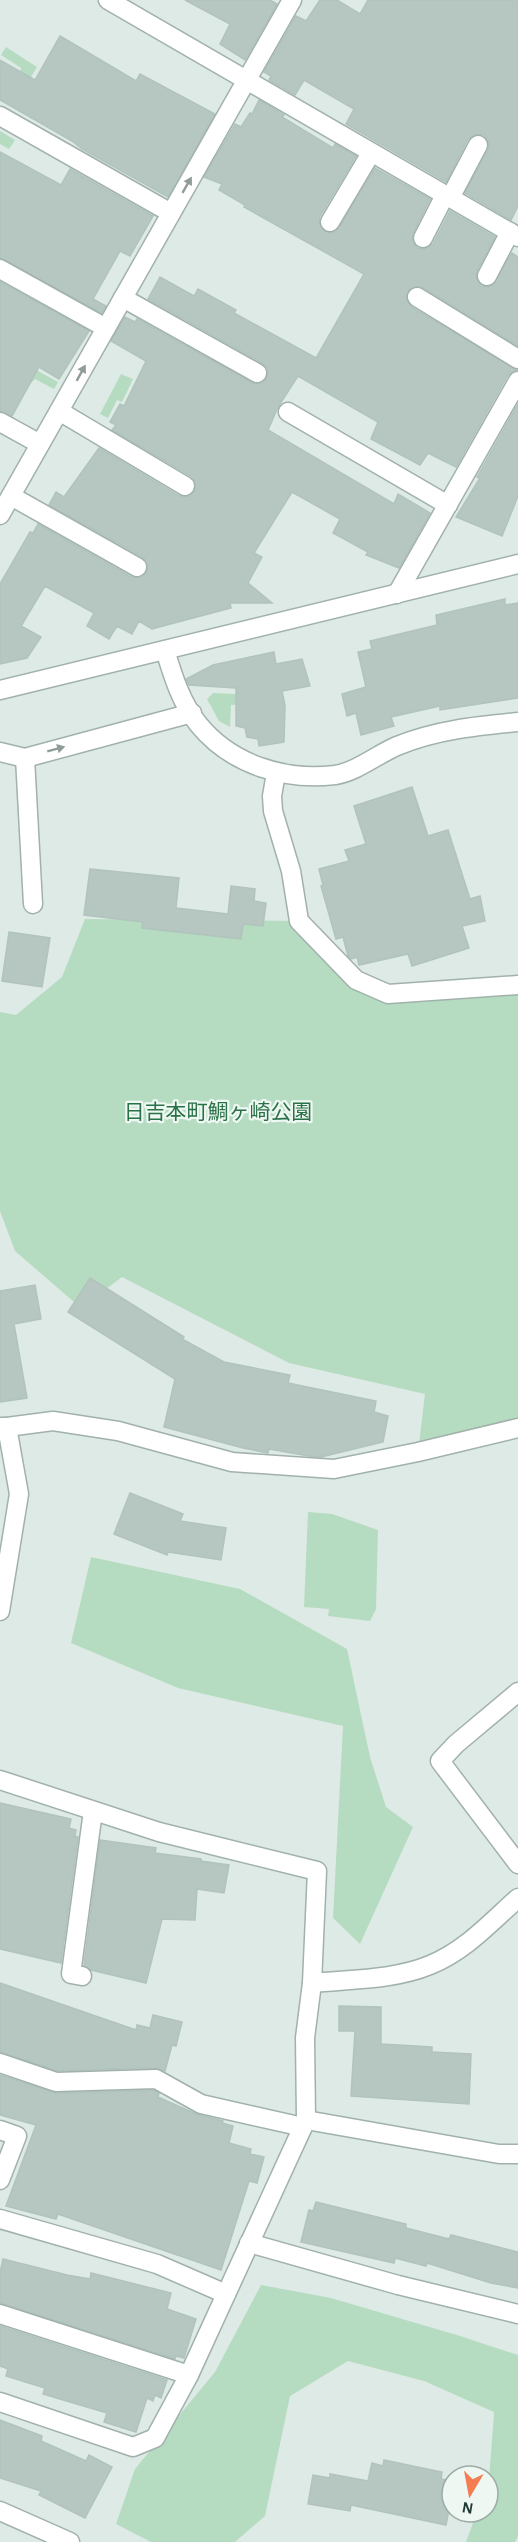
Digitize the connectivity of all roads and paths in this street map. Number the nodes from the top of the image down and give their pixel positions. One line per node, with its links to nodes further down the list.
1 (108, 0): 3 (street)
2 (292, 0): 3 (street)
3 (246, 81): 6 (street); 8 (street, one-way to 3)
4 (0, 116): 8 (street)
5 (478, 145): 7 (street)
6 (371, 153): 7 (street); 9 (street)
7 (448, 197): 10 (street); 11 (street)
8 (171, 213): 15 (street)
9 (330, 222)
10 (515, 233): 13 (street)
11 (423, 238)
12 (0, 269): 16 (street)
13 (487, 276)
14 (417, 297): 17 (street)
15 (123, 298): 16 (street); 18 (street)
16 (106, 328): 20 (street, one-way to 16)
17 (518, 359)
18 (258, 373)
19 (518, 381): 26 (street)
20 (59, 411): 23 (street); 24 (street)
21 (288, 412): 26 (street)
22 (0, 422): 23 (street)
23 (40, 444): 25 (street)
24 (185, 486)
25 (11, 496): 27 (street); 29 (street)
26 (447, 505): 30 (street)
27 (0, 516)
28 (518, 564): 30 (street)
29 (137, 567)
30 (397, 594): 31 (street)
31 (165, 650): 32 (street); 33 (street)
32 (0, 690)
33 (192, 713): 36 (street, one-way to 33); 37 (street)
34 (518, 722): 37 (street)
35 (0, 752): 36 (street)
36 (25, 758): 38 (street)
37 (276, 773): 39 (street)
38 (33, 904)
39 (518, 985)
40 (3, 1427): 41 (street); 42 (street)
41 (518, 1428)
42 (0, 1611)
43 (518, 1692): 46 (street)
44 (0, 1780): 45 (street)
45 (93, 1811): 48 (street); 49 (street)
46 (518, 1864)
47 (518, 1898): 49 (street)
48 (82, 1976)
49 (312, 1983): 51 (street)
50 (0, 2063): 51 (street)
51 (305, 2124): 53 (street); 56 (street)
52 (0, 2130): 54 (street)
53 (518, 2154)
54 (0, 2180)
55 (0, 2219): 57 (street)
56 (249, 2243): 57 (street); 59 (street)
57 (225, 2294): 60 (street)
58 (0, 2314): 60 (street)
59 (518, 2314)
60 (189, 2375): 61 (street)
61 (0, 2402)
62 (0, 2511): 63 (street)
63 (70, 2542)

